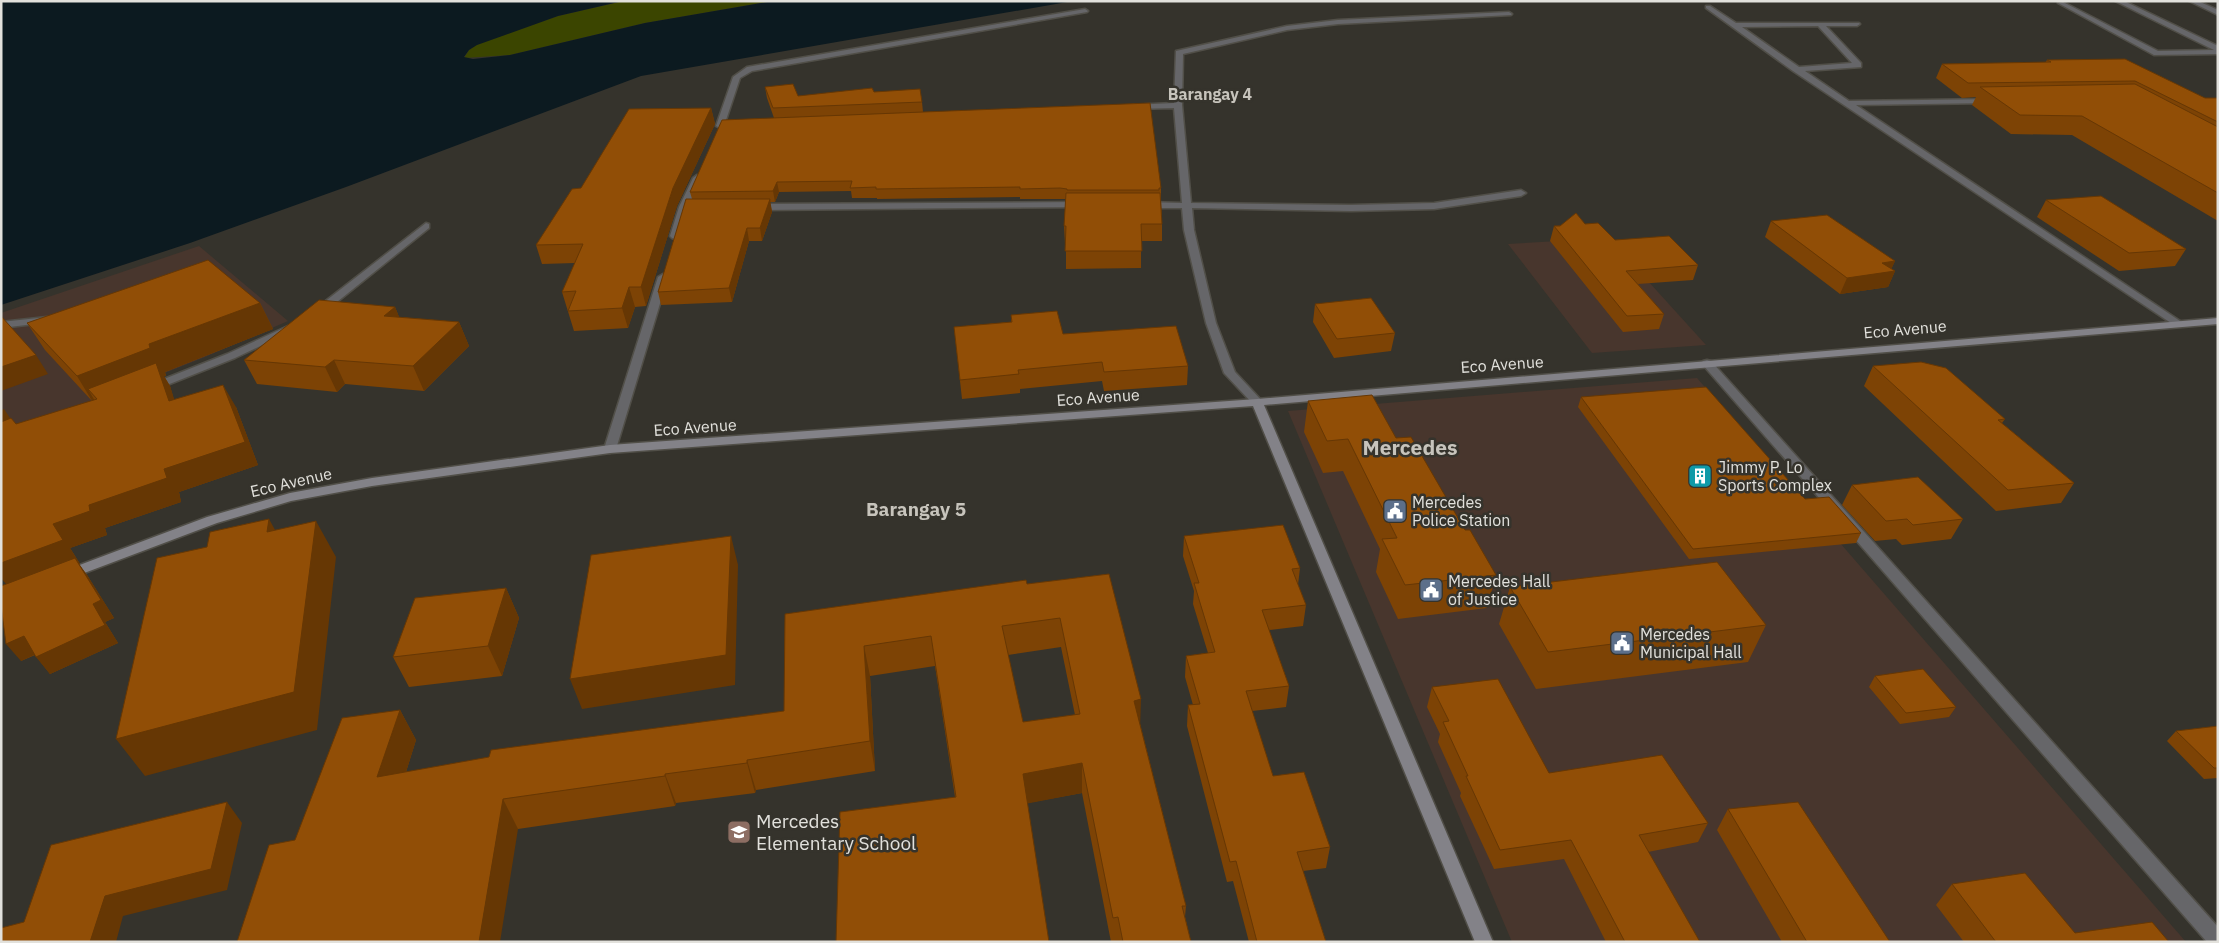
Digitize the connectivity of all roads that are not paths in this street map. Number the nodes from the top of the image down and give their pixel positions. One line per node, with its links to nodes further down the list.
1 (2076, 1): 11 (street)
2 (2118, 1): 11 (street)
3 (2192, 1): 6 (street)
4 (1708, 7): 9 (street)
5 (1085, 11): 17 (street)
6 (2218, 13)
7 (1509, 14): 15 (street)
8 (1857, 24): 10 (street)
9 (1733, 25): 10 (street); 12 (street)
10 (1821, 25): 12 (street)
11 (2218, 50)
12 (1796, 68): 14 (street)
13 (2002, 101): 14 (street)
14 (1847, 103): 29 (street)
15 (1178, 105): 16 (street); 22 (street)
16 (1118, 107)
17 (730, 126)
18 (700, 171): 25 (street)
19 (1520, 194): 22 (street)
20 (1088, 205): 23 (street)
21 (1137, 205): 22 (street)
22 (1186, 205): 33 (street)
23 (743, 207)
24 (426, 226): 32 (street)
25 (673, 244)
26 (664, 272): 34 (street)
27 (61, 318): 30 (street)
28 (2218, 321): 29 (main road, Eco Avenue)
29 (2178, 323): 31 (main road, Eco Avenue)
30 (1, 325)
31 (1707, 363): 33 (main road, Eco Avenue); 36 (street)
32 (139, 392)
33 (1257, 402): 34 (main road, Eco Avenue); 37 (main road)
34 (610, 449): 35 (main road, Eco Avenue)
35 (53, 580)
36 (2218, 941)
37 (1484, 942)

